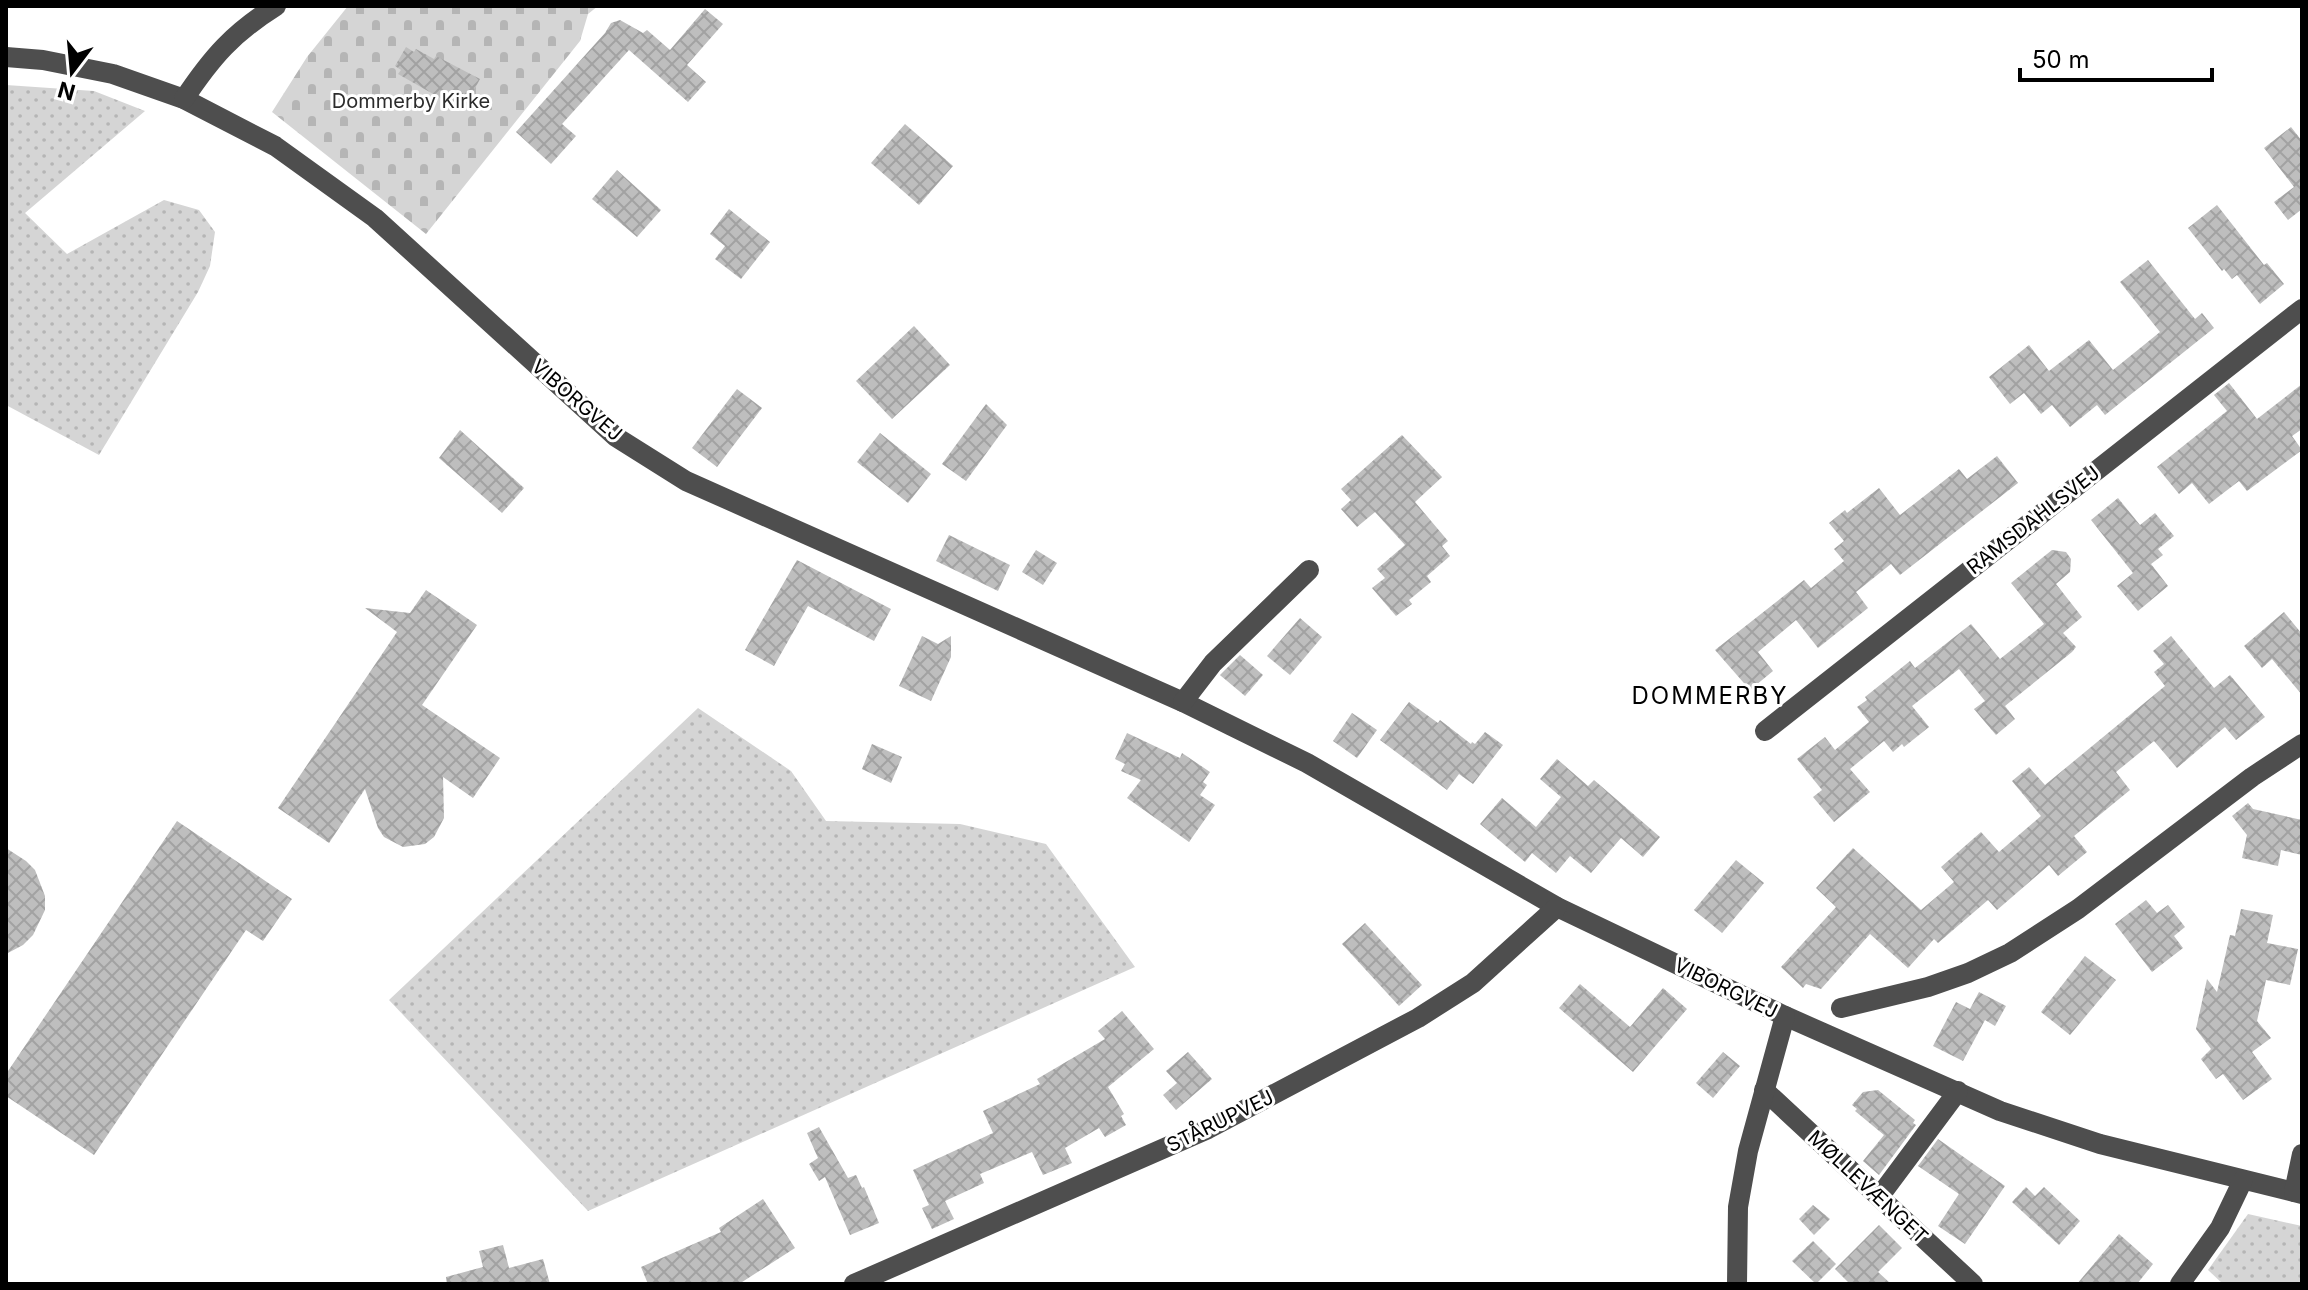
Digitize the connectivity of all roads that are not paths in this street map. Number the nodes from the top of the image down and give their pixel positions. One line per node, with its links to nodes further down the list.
1 (276, 6): 3 (street)
2 (6, 57): 3 (street, VIBORGVEJ)
3 (184, 99): 6 (street, VIBORGVEJ)
4 (2302, 309): 7 (street, RAMSDAHLSVEJ)
5 (1309, 570): 6 (street)
6 (1183, 702): 9 (street, VIBORGVEJ)
7 (1765, 731)
8 (2301, 746): 10 (street)
9 (1557, 907): 11 (street, VIBORGVEJ); 18 (street, STÅRUPVEJ)
10 (1841, 1008)
11 (1785, 1016): 12 (street); 13 (street, VIBORGVEJ)
12 (1764, 1090): 17 (street, MØLLEVÆNGET); 19 (street)
13 (1958, 1091): 15 (street, VIBORGVEJ); 17 (street)
14 (2302, 1154): 16 (street)
15 (2243, 1180): 16 (street, VIBORGVEJ); 21 (street)
16 (2298, 1193)
17 (1879, 1197): 20 (street, MØLLEVÆNGET)
18 (854, 1284)
19 (1737, 1284)
20 (1973, 1284)
21 (2180, 1284)

